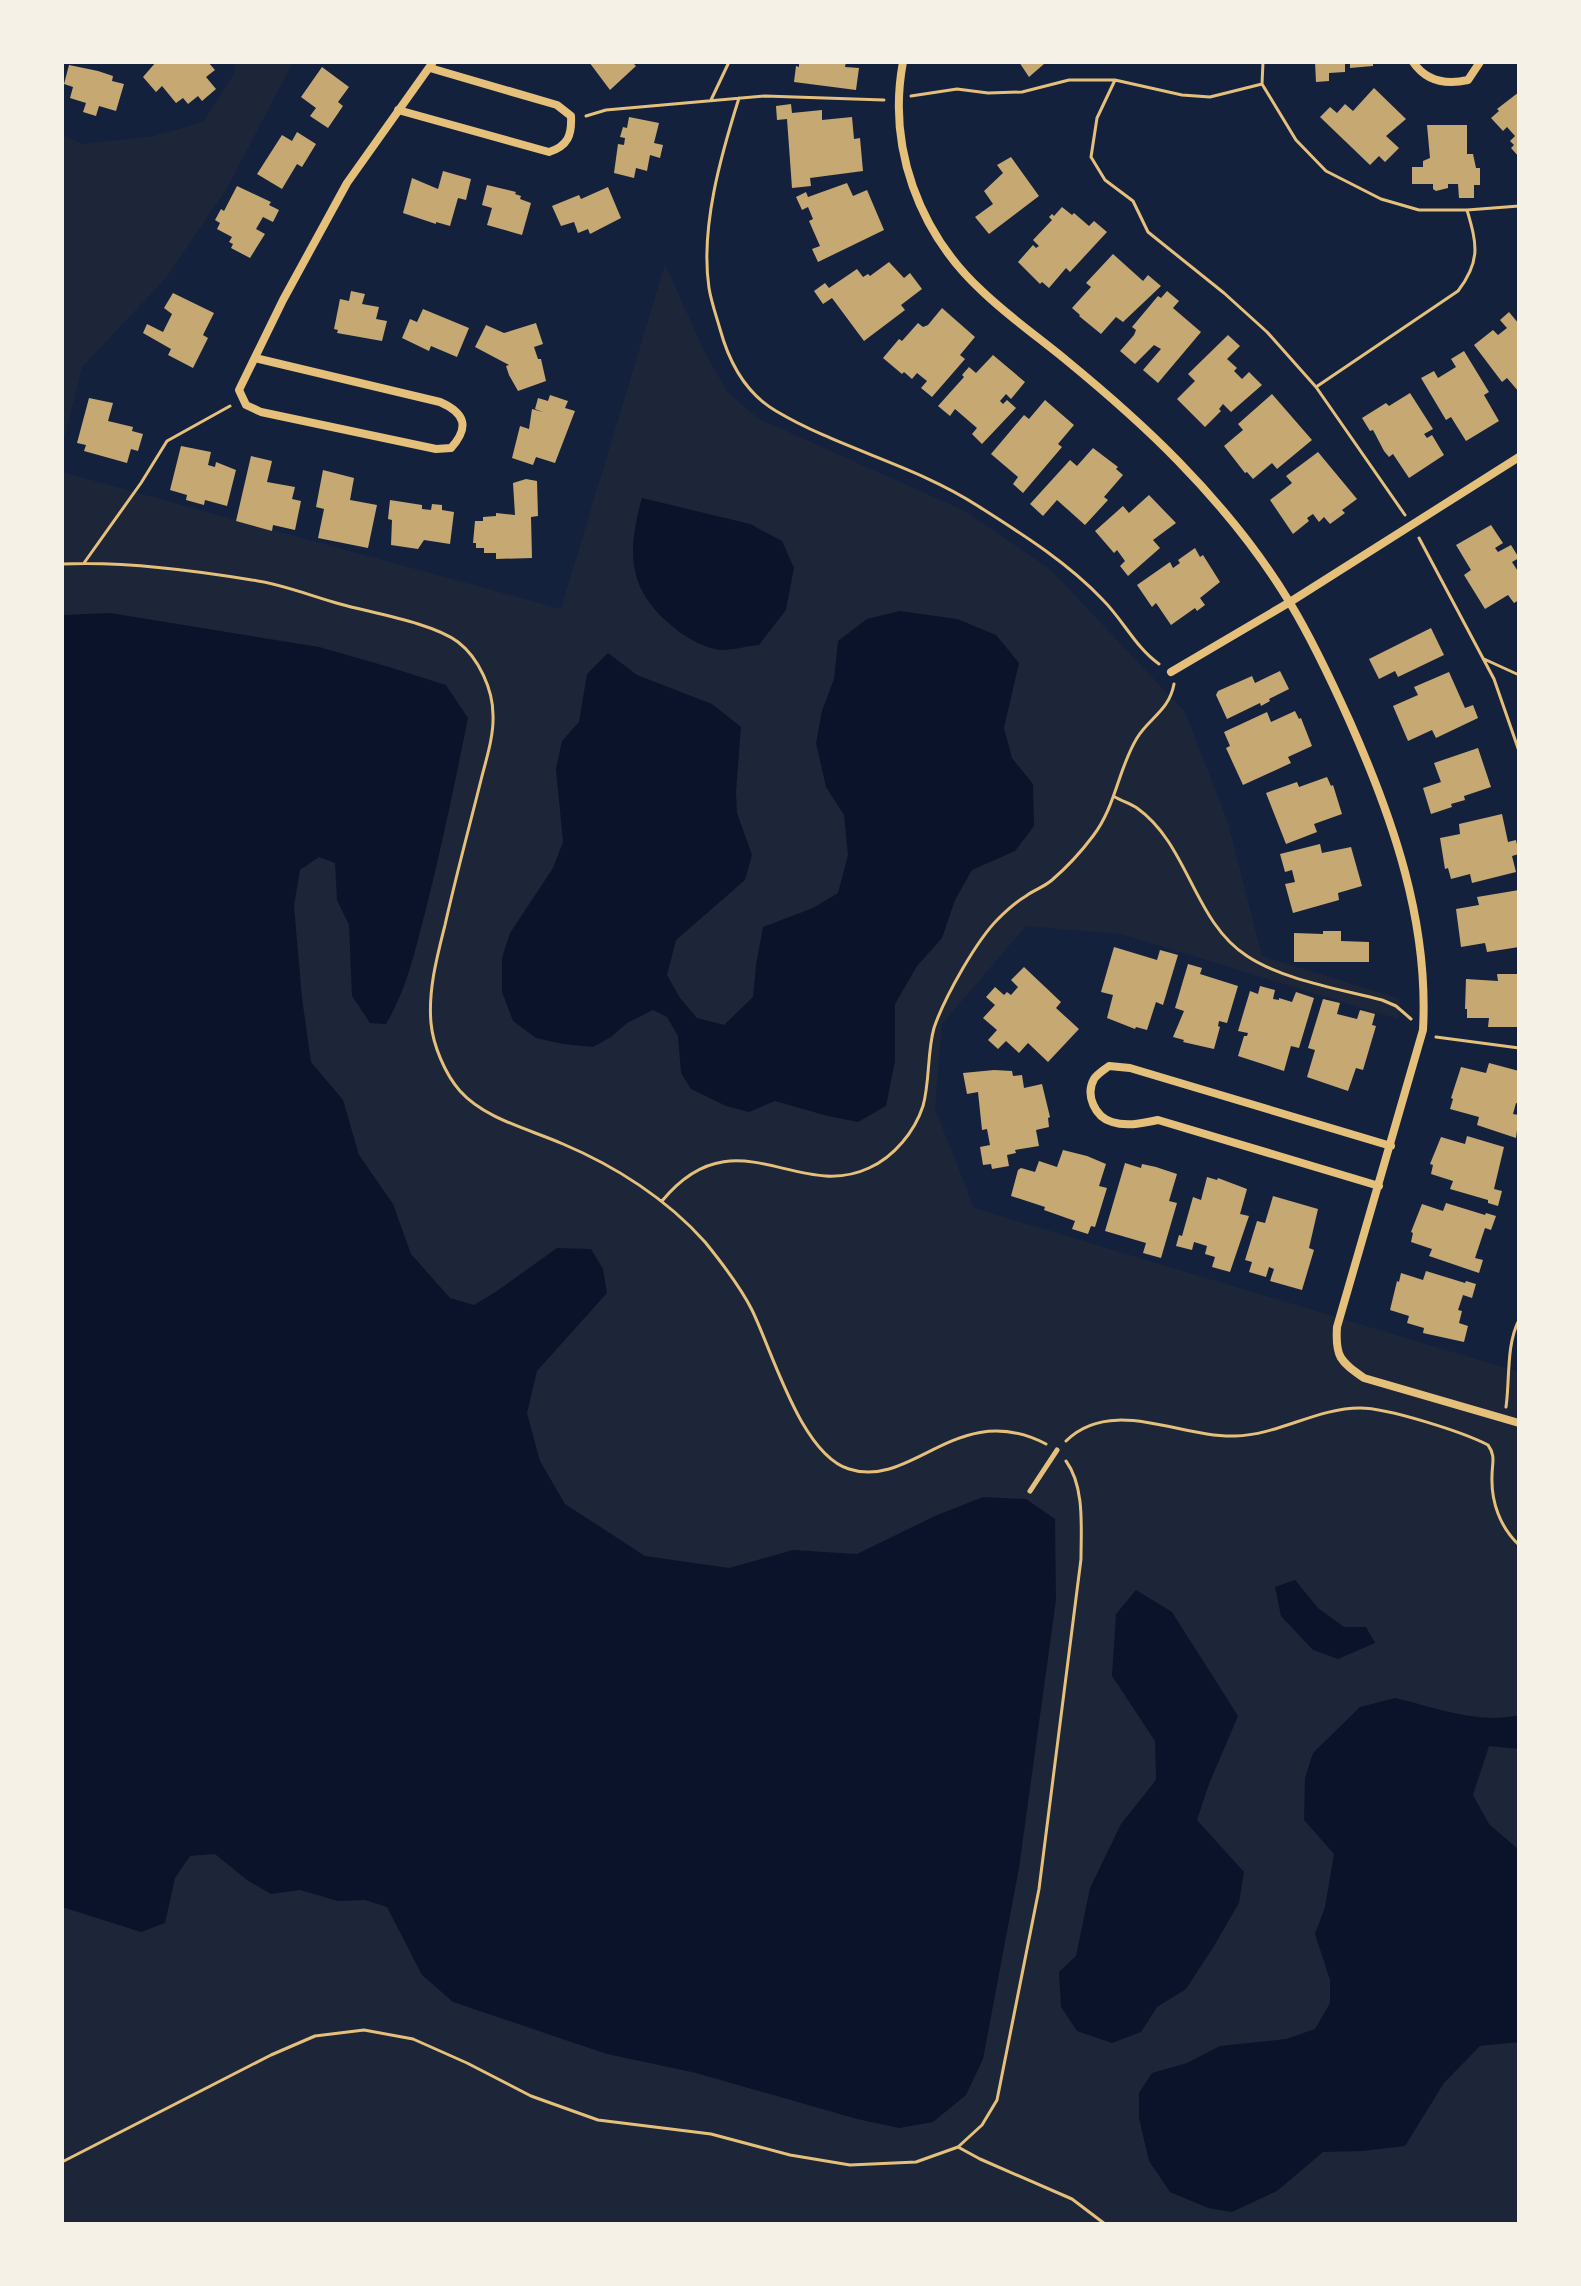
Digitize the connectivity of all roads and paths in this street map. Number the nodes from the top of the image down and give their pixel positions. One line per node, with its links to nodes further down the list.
1 (729, 62): 10 (path)
2 (903, 62): 11 (street)
3 (1263, 62): 8 (path)
4 (1413, 62): 5 (street)
5 (1480, 62)
6 (432, 65): 12 (street); 13 (street)
7 (1115, 80): 8 (path); 11 (path); 17 (path)
8 (1262, 84): 15 (path)
9 (739, 98): 10 (path); 11 (path); 25 (path)
10 (711, 100): 13 (path)
11 (899, 100): 23 (street)
12 (398, 110): 13 (street); 16 (street)
13 (571, 121)
14 (1519, 206): 15 (path)
15 (1467, 210): 17 (path)
16 (255, 358): 18 (street); 18 (street)
17 (1316, 387): 20 (path)
18 (243, 399): 21 (path)
19 (1519, 457): 20 (street)
20 (1412, 525): 23 (street); 24 (path)
21 (84, 563): 22 (path); 33 (path)
22 (62, 564)
23 (1290, 602): 25 (street); 29 (street)
24 (1484, 659): 26 (path); 27 (path)
25 (1171, 672): 28 (path)
26 (1519, 675)
27 (1519, 751)
28 (1115, 797): 29 (path); 33 (path)
29 (1423, 1030): 30 (path); 31 (street)
30 (1519, 1048)
31 (1391, 1146): 32 (street); 32 (street)
32 (1379, 1186): 35 (street)
33 (662, 1201): 37 (path)
34 (1519, 1320): 35 (path)
35 (1504, 1419): 36 (street)
36 (1519, 1423)
37 (1057, 1450): 38 (lane); 39 (path); 40 (path)
38 (1030, 1491)
39 (1519, 1545)
40 (958, 2147): 41 (path); 42 (path)
41 (62, 2162)
42 (1105, 2224)

